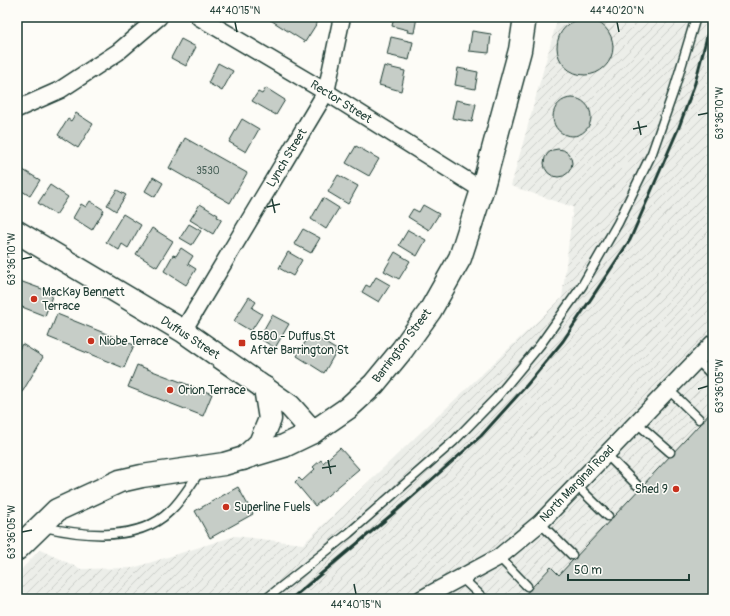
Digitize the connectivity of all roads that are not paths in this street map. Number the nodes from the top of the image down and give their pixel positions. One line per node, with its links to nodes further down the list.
1 (158, 17): 7 (street)
2 (199, 17): 6 (street, Rector Street)
3 (342, 17): 6 (street, Lynch Street)
4 (525, 17): 8 (main road, Barrington Street)
5 (696, 17): 33 (lane)
6 (326, 92): 8 (street, Rector Street); 10 (street, Lynch Street)
7 (17, 109)
8 (482, 190): 18 (main road, Barrington Street)
9 (17, 232): 10 (main road, Duffus Street)
10 (182, 331): 14 (main road, Duffus Street)
11 (713, 343): 12 (street, North Marginal Road)
12 (697, 360): 13 (lane); 15 (street, North Marginal Road)
13 (713, 376)
14 (265, 388): 18 (main road, Duffus Street); 21 (main road)
15 (669, 390): 16 (lane); 17 (street, North Marginal Road)
16 (699, 419)
17 (637, 423): 19 (lane); 20 (street, North Marginal Road)
18 (312, 432): 21 (main road, Barrington Street)
19 (670, 452)
20 (606, 454): 23 (street, North Marginal Road); 24 (lane)
21 (243, 459): 22 (main road, Barrington Street)
22 (203, 468): 27 (main road, Barrington Street); 27 (lane)
23 (576, 485): 25 (lane); 26 (street, North Marginal Road)
24 (637, 485)
25 (608, 516)
26 (540, 523): 29 (lane); 30 (street, North Marginal Road)
27 (41, 526): 28 (main road, Barrington Street)
28 (17, 549)
29 (572, 555)
30 (499, 557): 31 (street, North Marginal Road); 32 (lane)
31 (462, 578): 34 (street, North Marginal Road); 35 (lane)
32 (527, 586)
33 (266, 599)
34 (421, 599)
35 (484, 599)

